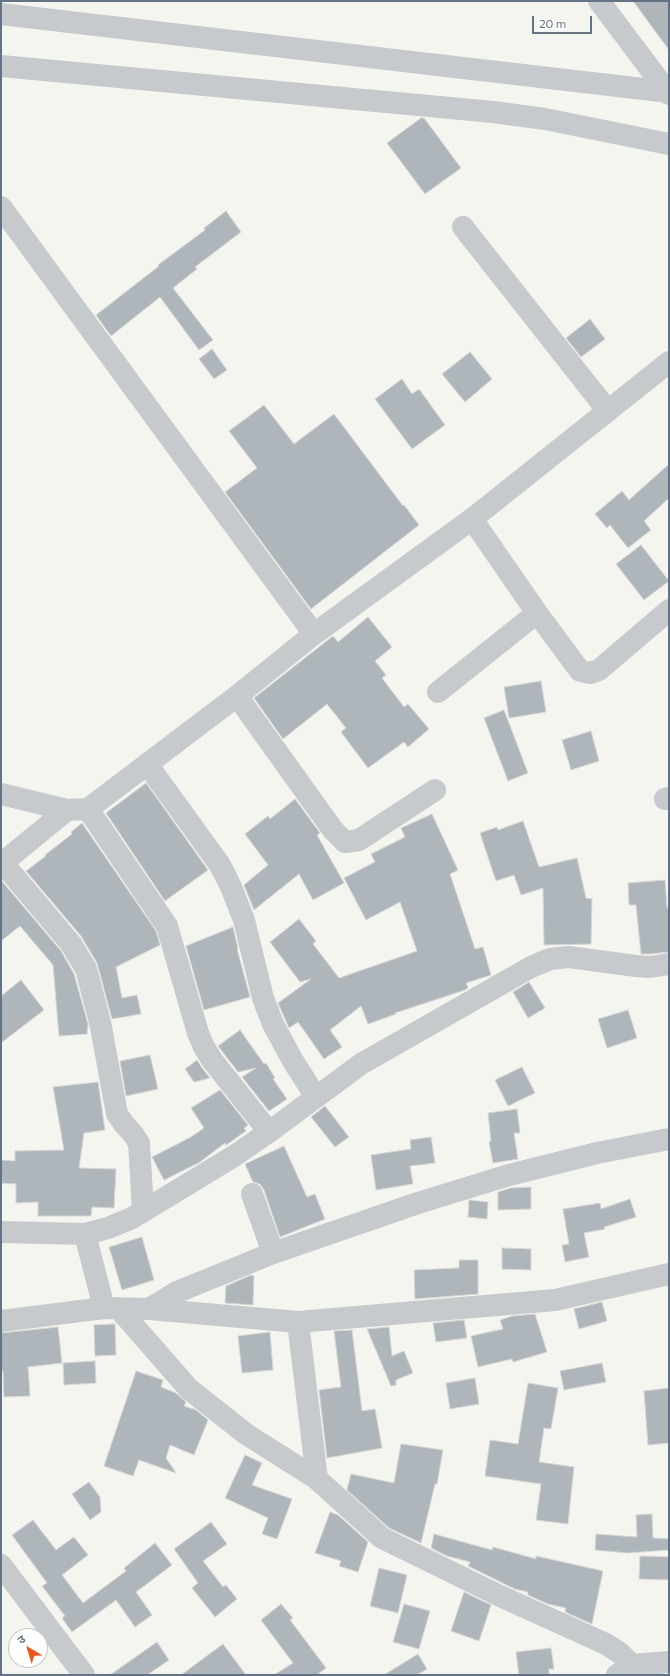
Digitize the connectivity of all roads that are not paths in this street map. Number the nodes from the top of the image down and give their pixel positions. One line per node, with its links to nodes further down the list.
1 (599, 1): 4 (street)
2 (1, 14): 4 (street)
3 (1, 66): 5 (street)
4 (668, 92)
5 (669, 144)
6 (1, 207): 13 (street)
7 (463, 227): 9 (street)
8 (669, 362): 9 (street)
9 (608, 411): 10 (street)
10 (472, 519): 12 (street); 13 (street)
11 (669, 610): 12 (street)
12 (537, 613): 14 (street)
13 (314, 634): 15 (street)
14 (438, 692)
15 (237, 696): 16 (street); 17 (street)
16 (147, 764): 19 (street); 23 (street)
17 (435, 790)
18 (1, 794): 20 (street)
19 (88, 809): 20 (street); 24 (street)
20 (67, 810): 21 (street)
21 (2, 864): 27 (street)
22 (669, 964): 23 (street)
23 (316, 1097): 24 (street)
24 (269, 1132): 27 (street)
25 (669, 1139): 30 (street)
26 (252, 1194): 30 (street)
27 (143, 1211): 29 (street)
28 (1, 1232): 29 (street)
29 (85, 1234): 32 (street)
30 (272, 1253): 33 (street)
31 (669, 1274): 35 (street)
32 (112, 1309): 33 (street); 34 (street); 36 (street)
33 (149, 1309): 35 (street)
34 (1, 1321)
35 (298, 1322): 36 (street)
36 (317, 1479): 39 (street)
37 (1, 1565): 40 (street)
38 (669, 1662): 39 (street)
39 (625, 1670)
40 (84, 1675)

